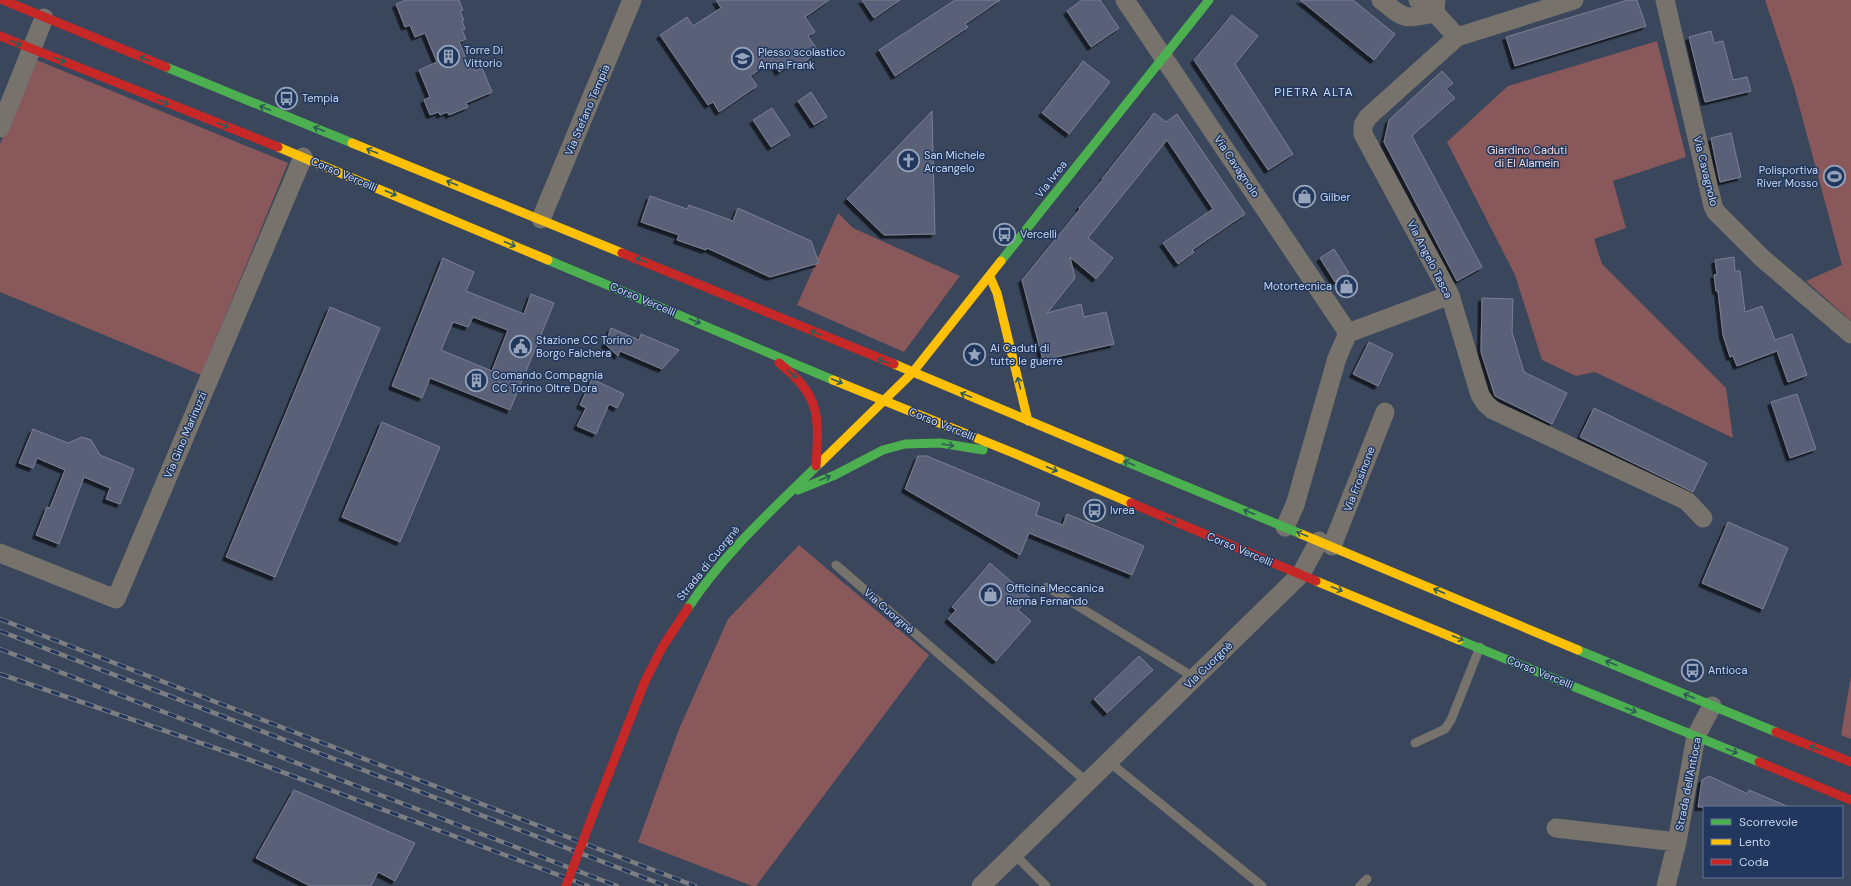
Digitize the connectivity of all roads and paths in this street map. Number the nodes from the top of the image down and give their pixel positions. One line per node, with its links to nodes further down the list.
1 (3, 0): 10 (main road)
2 (632, 0): 17 (street, Via Stefano Tempia)
3 (1125, 0): 14 (street, Via Cavagnolo)
4 (1208, 0): 14 (main road, Via Ivrea)
5 (1381, 0): 9 (street)
6 (1418, 0): 9 (street)
7 (1574, 0): 12 (street, Via Angelo Tasca)
8 (1665, 0): 21 (street, Via Cavagnolo)
9 (1435, 7): 12 (street)
10 (44, 18): 13 (street); 17 (main road, one-way to 10)
11 (0, 36): 13 (main road, Corso Vercelli, one-way to 13)
12 (1457, 36): 19 (street, Via Angelo Tasca)
13 (32, 49): 15 (street); 16 (main road, Corso Vercelli, one-way to 16)
14 (1162, 56): 18 (main road, Via Ivrea); 20 (street, Via Cavagnolo)
15 (0, 128)
16 (303, 157): 22 (main road, Corso Vercelli, one-way to 22); 33 (street, Via Gino Marinuzzi)
17 (541, 219): 23 (main road, one-way to 17)
18 (990, 277): 23 (main road, Via Ivrea); 26 (main road, one-way to 18)
19 (1450, 295): 20 (street); 30 (street, Via Angelo Tasca)
20 (1348, 333): 31 (street)
21 (1851, 334)
22 (762, 349): 24 (main road, Corso Vercelli, one-way to 24); 28 (main road, one-way to 28)
23 (913, 372): 24 (main road, Strada di Cuorgnè); 26 (main road, one-way to 23)
24 (884, 401): 27 (main road, Corso Vercelli); 28 (main road, Strada di Cuorgnè)
25 (1385, 412): 32 (street, Via Frosinone)
26 (1028, 421): 31 (main road, one-way to 26)
27 (1016, 454): 29 (main road, one-way to 27); 35 (main road, Corso Vercelli, one-way to 35)
28 (816, 466): 29 (main road, Strada di Cuorgnè)
29 (789, 493): 49 (main road, Strada di Cuorgnè, bridge)
30 (1703, 518)
31 (1285, 527): 32 (main road, one-way to 31)
32 (1326, 544): 35 (street, Via Cuorgnè); 39 (main road, one-way to 32)
33 (0, 553)
34 (836, 565): 44 (lane, Via Cuorgnè)
35 (1301, 574): 37 (main road, Corso Vercelli, one-way to 37); 38 (street, Via Cuorgnè)
36 (1047, 587): 38 (lane)
37 (1480, 647): 40 (main road, Corso Vercelli, one-way to 40); 41 (lane)
38 (1195, 678): 42 (street, Via Cuorgnè)
39 (1712, 706): 40 (street, Strada dell'Antioca); 43 (main road, one-way to 39)
40 (1696, 736): 45 (main road, Corso Vercelli, one-way to 45); 47 (street, Strada dell'Antioca)
41 (1416, 743)
42 (1108, 761): 44 (street, Via Cuorgnè); 52 (lane)
43 (1851, 762)
44 (1087, 782): 48 (street, Via Cuorgnè)
45 (1851, 800)
46 (1556, 828): 47 (street, Strada dell'Antioca)
47 (1677, 842): 53 (street, Strada dell'Antioca)
48 (1014, 854): 50 (street, Via Cuorgnè); 51 (lane)
49 (566, 886)
50 (981, 886)
51 (1046, 886)
52 (1262, 886)
53 (1666, 886)

